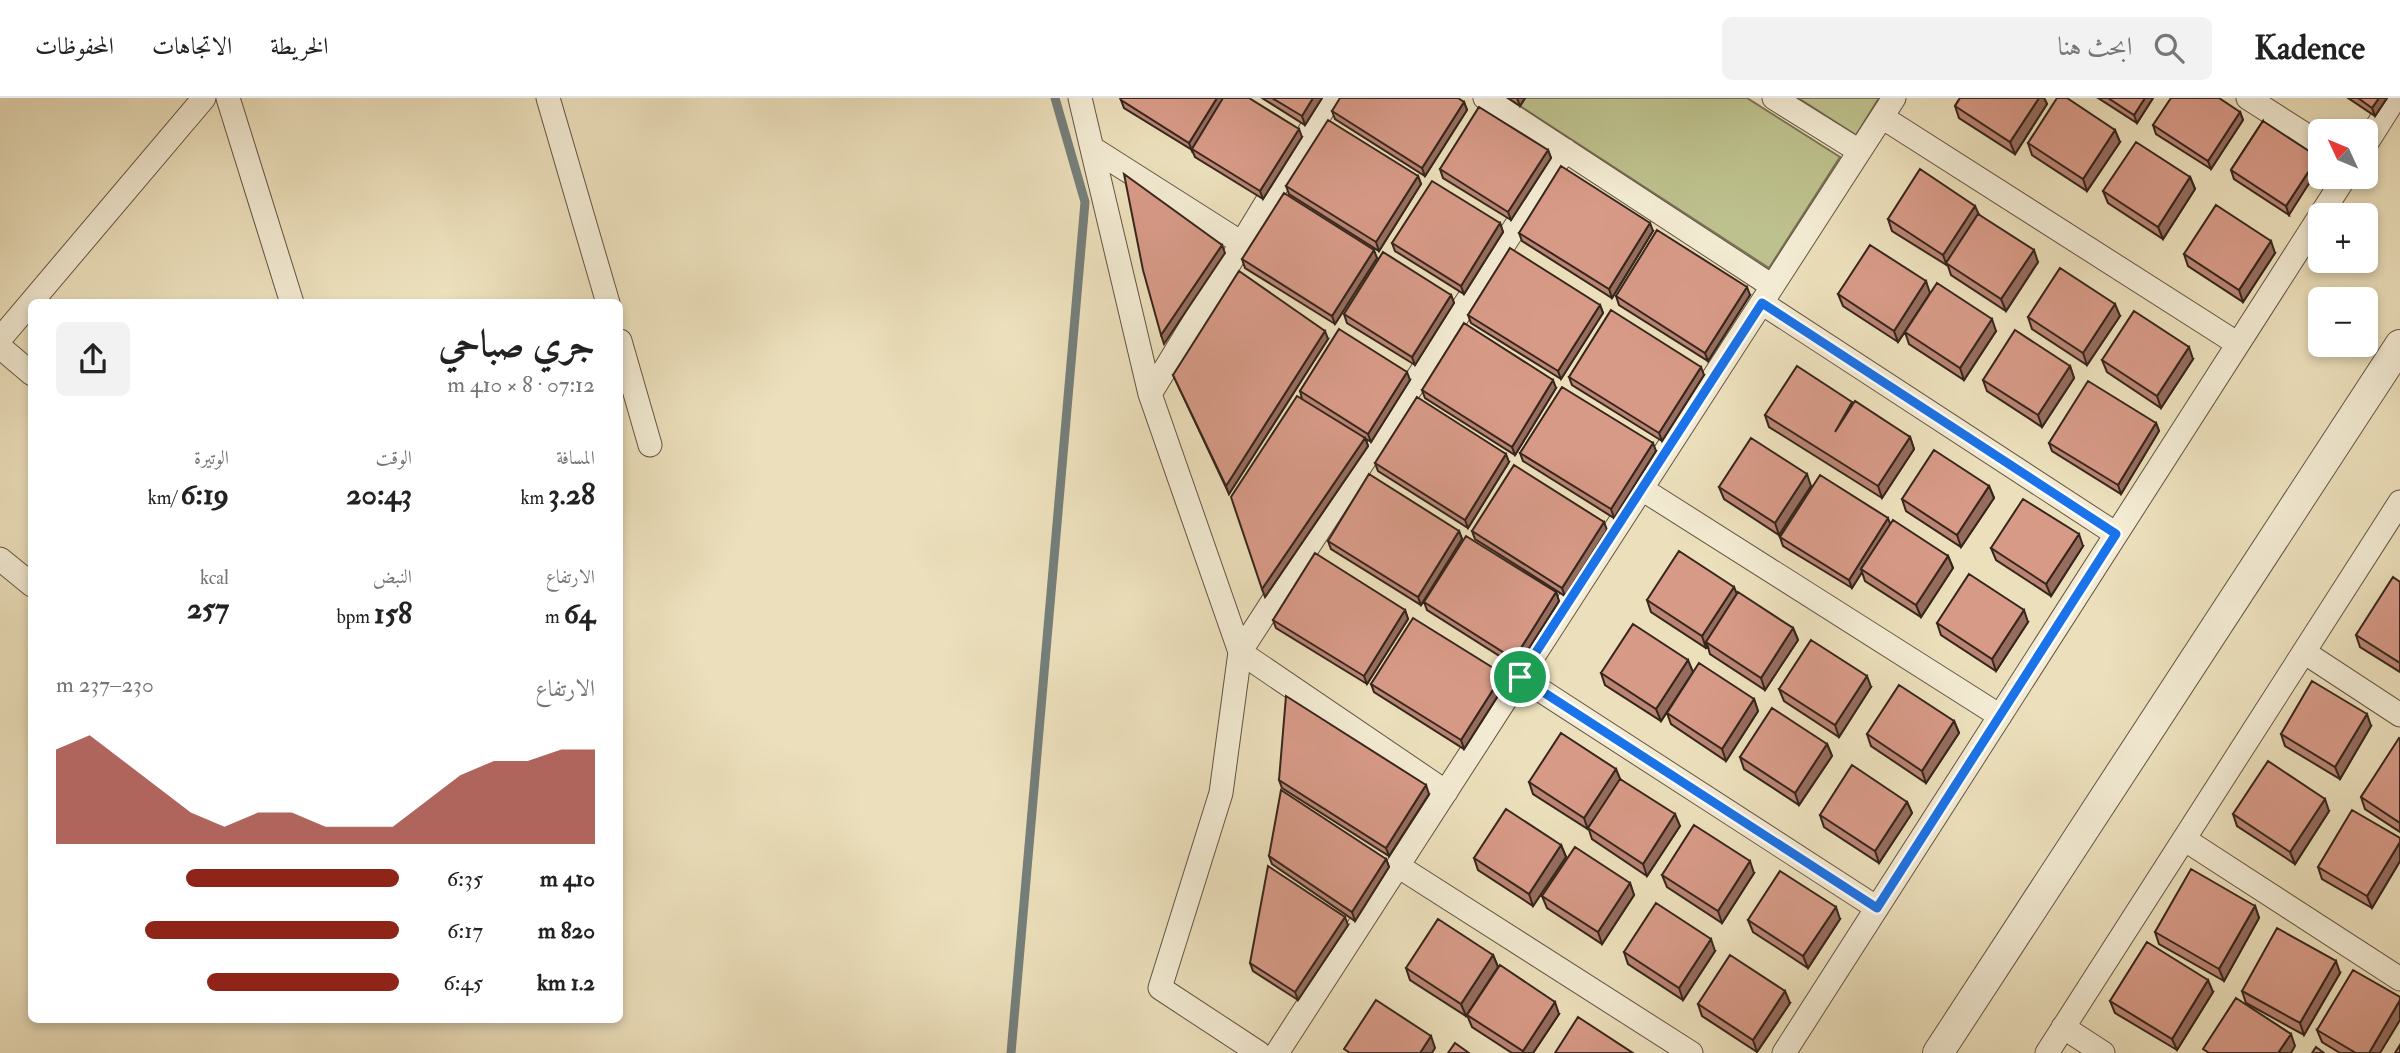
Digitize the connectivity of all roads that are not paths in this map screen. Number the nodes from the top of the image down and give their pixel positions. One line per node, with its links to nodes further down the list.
1 (204, 98): 19 (street)
2 (228, 98): 20 (street)
3 (548, 98): 21 (street)
4 (1080, 98): 13 (street)
5 (1330, 98): 17 (street)
6 (1485, 98): 14 (street)
7 (1774, 98): 15 (street)
8 (2248, 98): 12 (street)
9 (2395, 98): 11 (street)
10 (1888, 108): 15 (street); 24 (street)
11 (2378, 125)
12 (2308, 136)
13 (1092, 148): 17 (street); 29 (street)
14 (1565, 150): 18 (street); 36 (street)
15 (1859, 151): 18 (street)
16 (2337, 189): 24 (street)
17 (1243, 244): 29 (street)
18 (1767, 294): 31 (street); 33 (street)
19 (34, 299)
20 (291, 299)
21 (607, 299)
22 (28, 306): 23 (street)
23 (0, 339)
24 (2238, 344): 33 (street)
25 (2400, 345): 51 (street)
26 (0, 348): 28 (street)
27 (623, 351): 30 (street)
28 (28, 371)
29 (1150, 394): 36 (street)
30 (650, 445)
31 (1642, 489): 38 (street); 40 (street)
32 (2400, 502): 37 (street)
33 (2116, 534): 40 (street)
34 (0, 559): 35 (street)
35 (28, 582)
36 (1240, 652): 41 (street); 47 (street)
37 (2304, 652): 39 (street); 42 (street)
38 (1520, 677): 41 (street); 44 (street)
39 (2400, 715)
40 (2000, 716): 44 (street)
41 (1446, 792): 43 (street)
42 (2184, 839): 45 (street); 46 (street)
43 (1398, 866): 48 (street); 49 (street)
44 (1877, 908): 50 (street)
45 (2400, 979)
46 (2063, 1027): 52 (street); 53 (street)
47 (1259, 1053)
48 (1277, 1053)
49 (1690, 1053)
50 (1784, 1053)
51 (1938, 1053)
52 (2047, 1053)
53 (2103, 1053)

